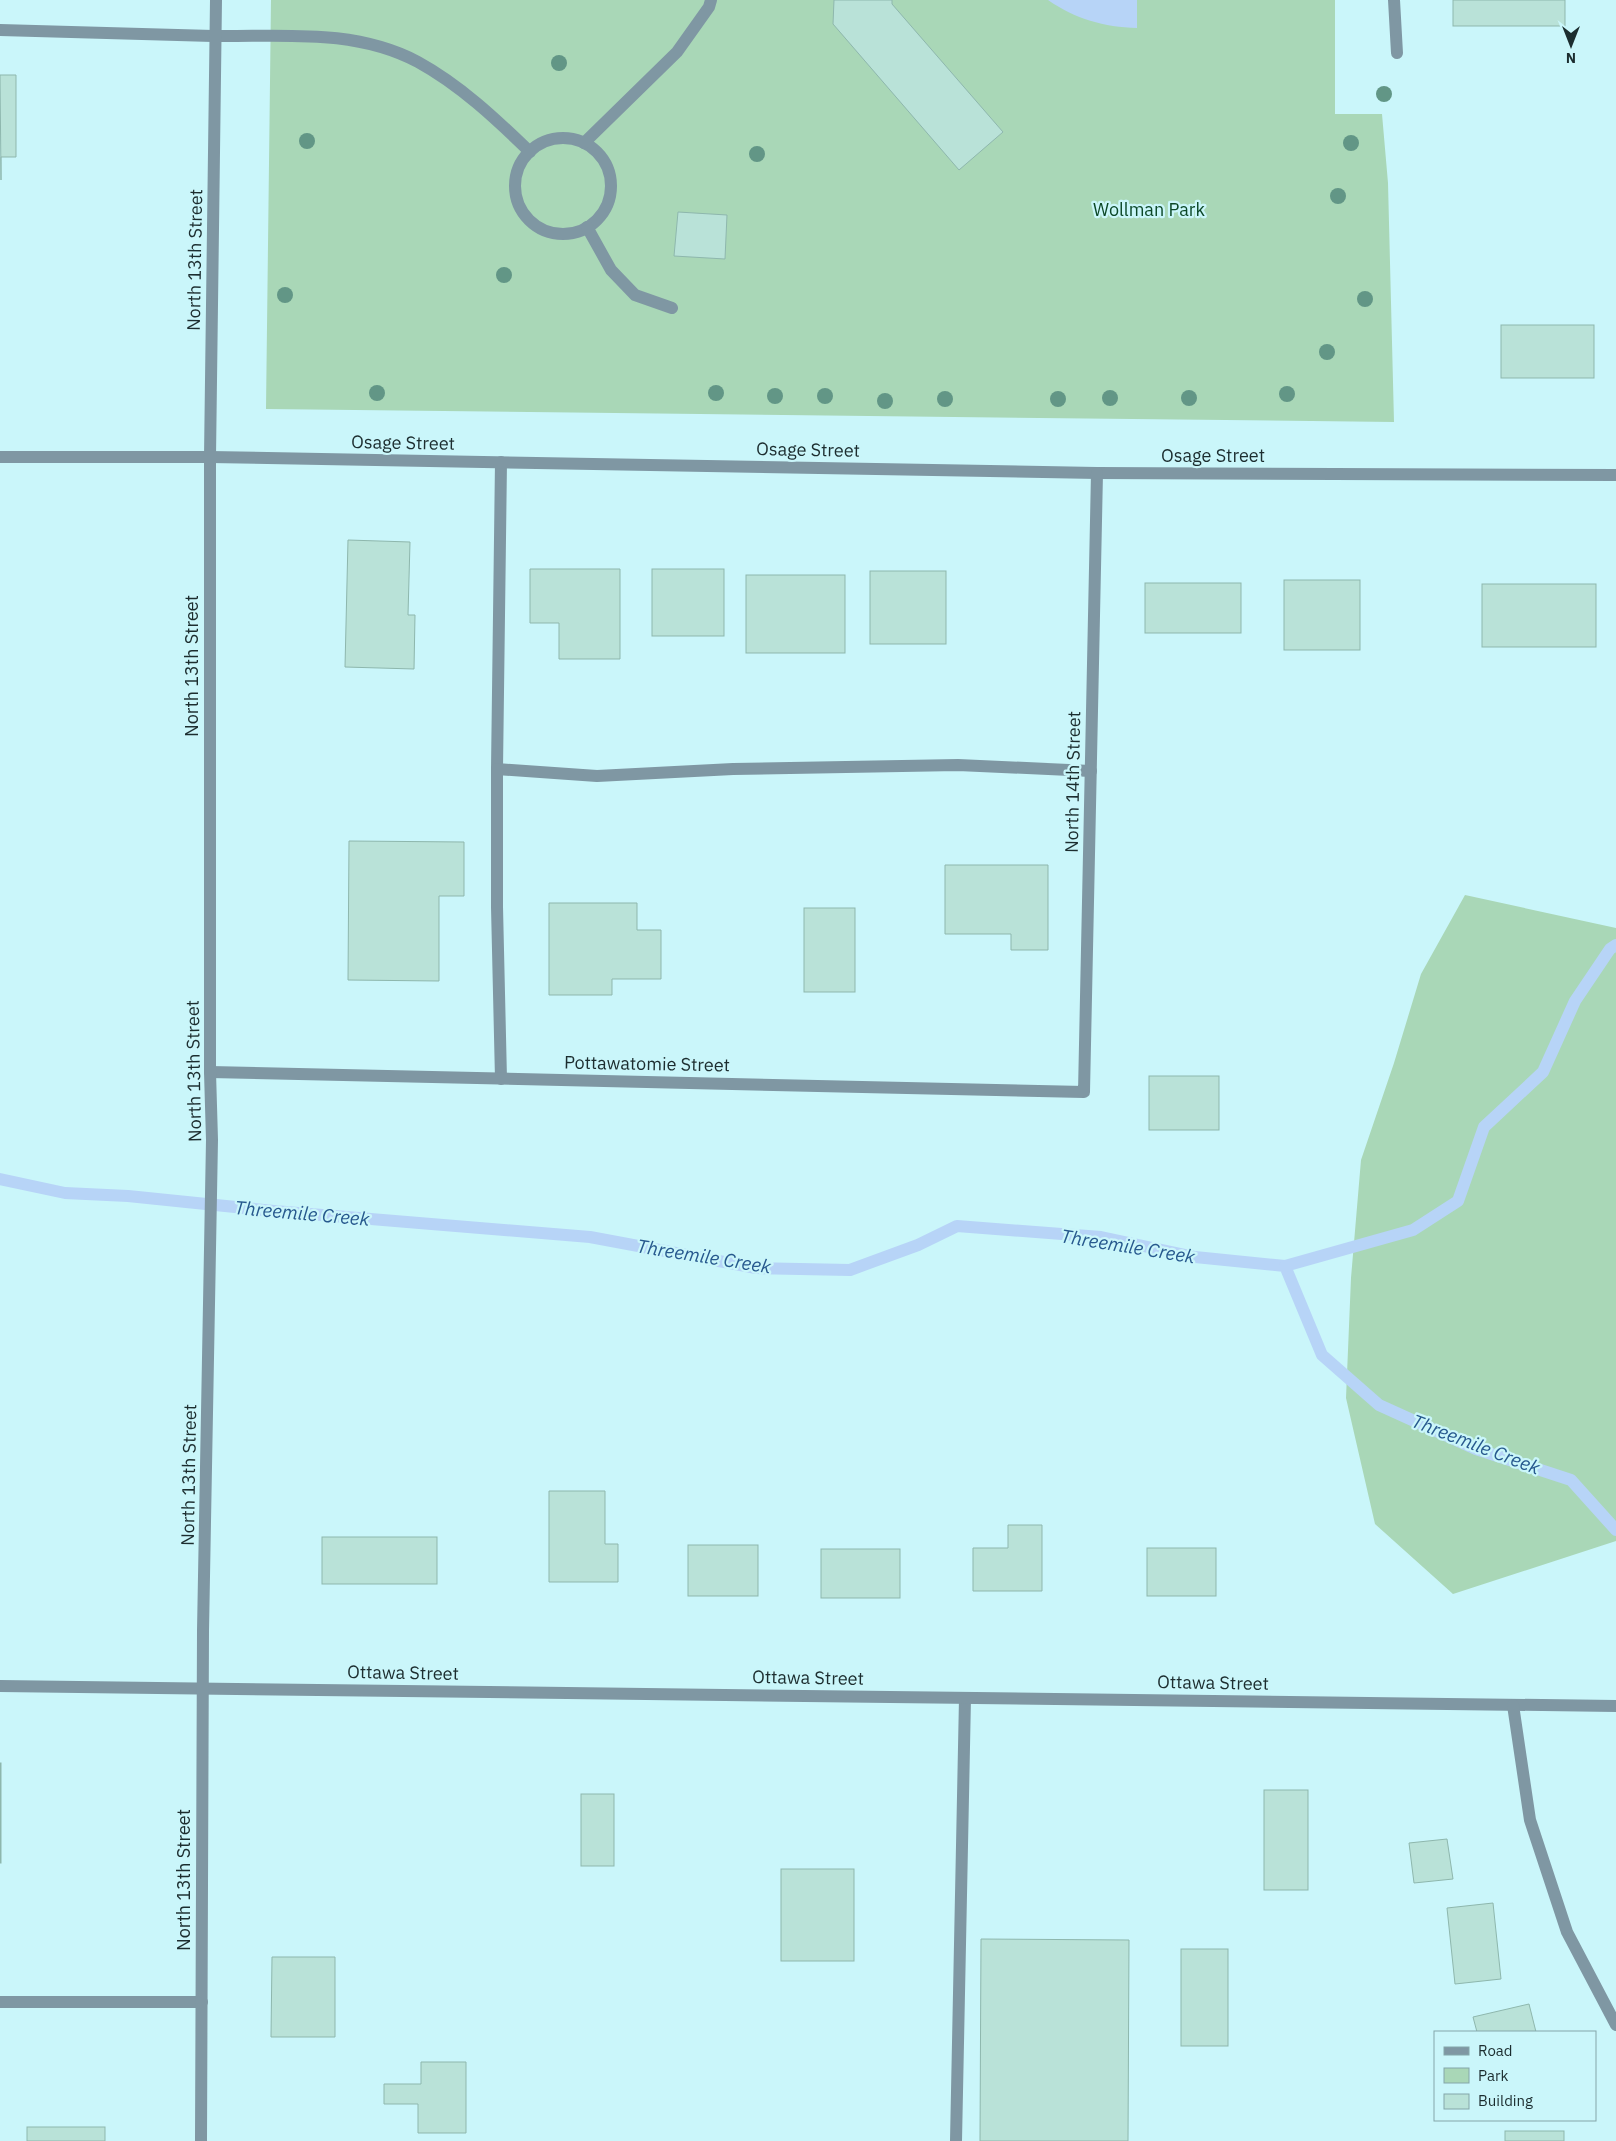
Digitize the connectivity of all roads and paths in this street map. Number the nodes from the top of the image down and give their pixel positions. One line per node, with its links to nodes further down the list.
1 (216, 0): 5 (street, North 13th Street)
2 (711, 0): 7 (street)
3 (1394, 0): 6 (street)
4 (0, 30): 5 (street)
5 (216, 36): 8 (street); 11 (street, North 13th Street)
6 (1397, 53)
7 (584, 143): 8 (street); 9 (street)
8 (530, 152): 9 (street)
9 (587, 227): 10 (street)
10 (672, 308)
11 (210, 457): 12 (street, Osage Street); 13 (street, Osage Street); 18 (street, North 13th Street)
12 (0, 458)
13 (501, 462): 14 (street, Osage Street); 16 (street)
14 (1097, 473): 15 (street, Osage Street); 17 (street, North 14th Street)
15 (1616, 475)
16 (498, 769): 17 (street); 19 (street)
17 (1091, 772): 20 (street, North 14th Street)
18 (210, 1072): 19 (street, Pottawatomie Street); 22 (street, North 13th Street)
19 (501, 1079): 20 (street, Pottawatomie Street)
20 (1084, 1092)
21 (0, 1686): 22 (street, Ottawa Street)
22 (203, 1687): 23 (street, Ottawa Street); 27 (street, North 13th Street)
23 (965, 1698): 24 (street, Ottawa Street); 30 (street)
24 (1514, 1705): 25 (street, Ottawa Street); 28 (street)
25 (1616, 1706)
26 (0, 2002): 27 (street)
27 (202, 2002): 29 (street, North 13th Street)
28 (1616, 2025)
29 (201, 2141)
30 (956, 2141)

